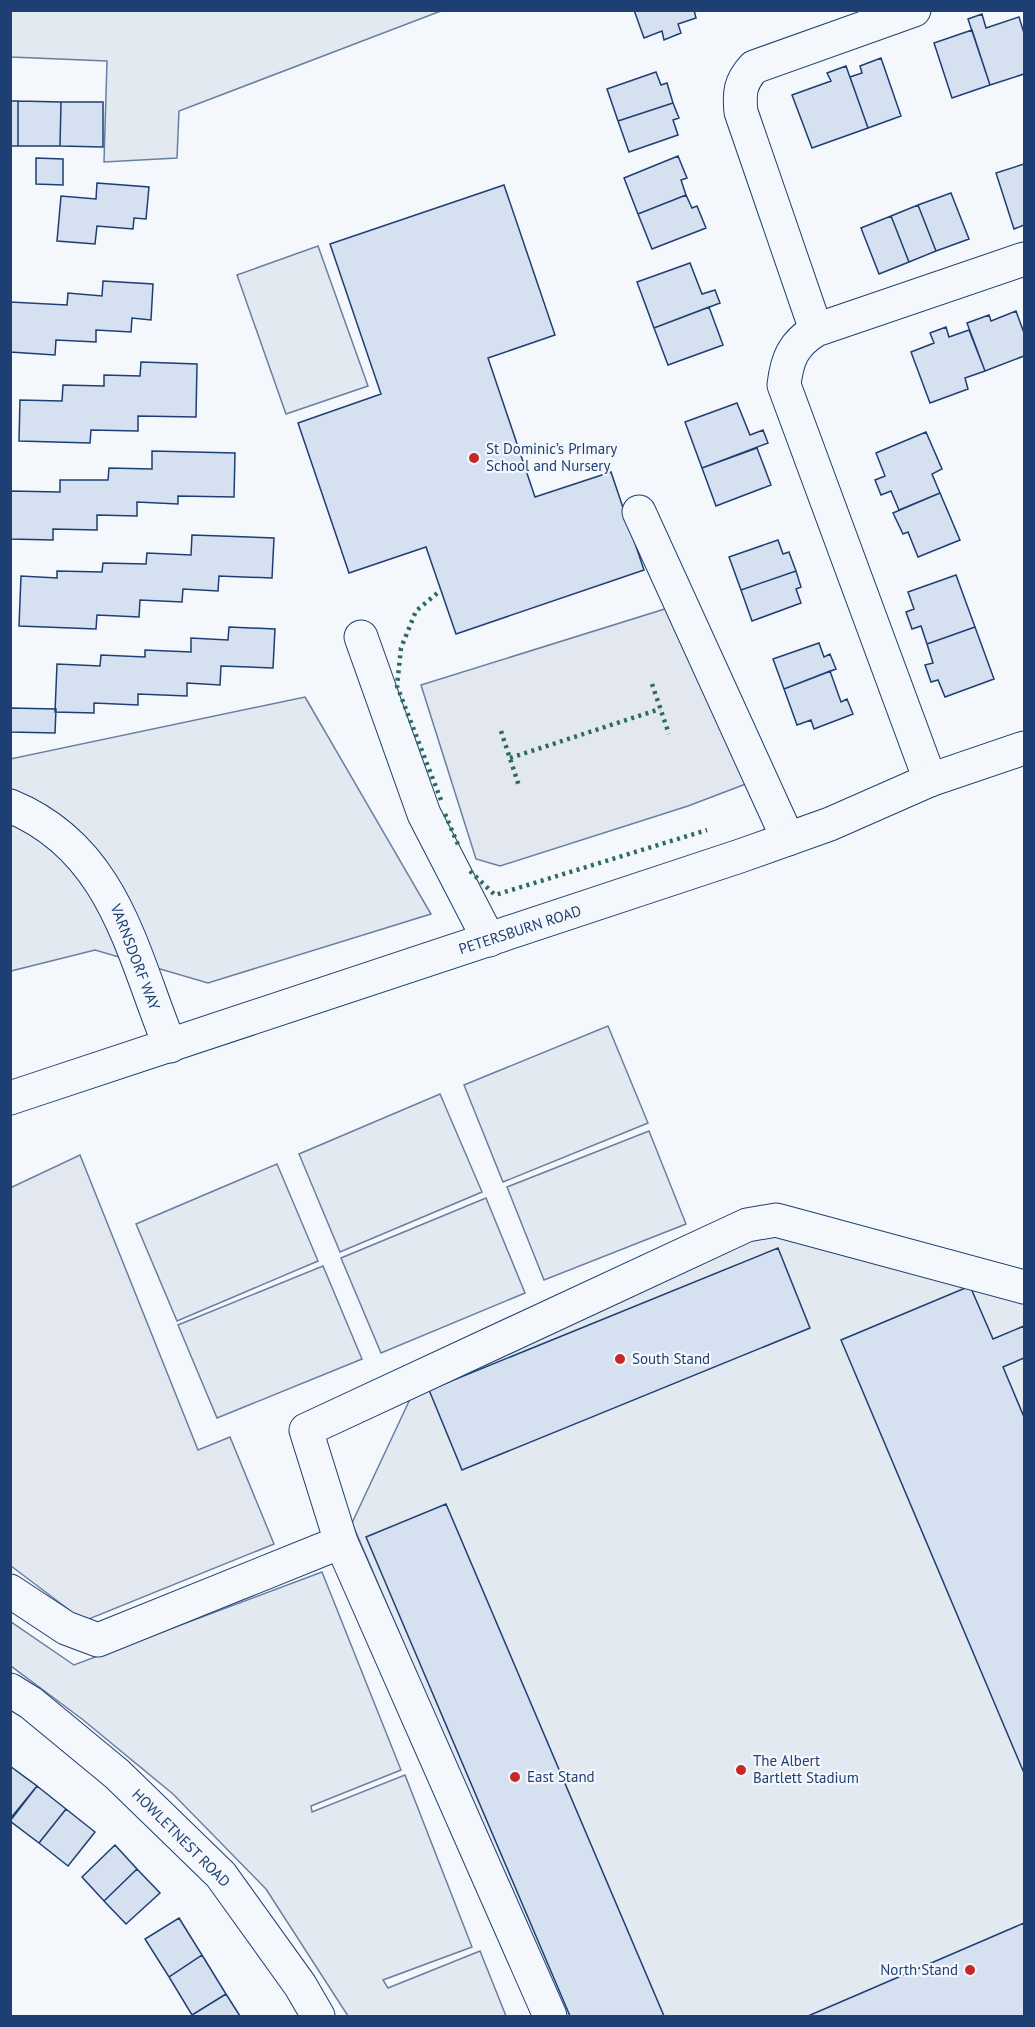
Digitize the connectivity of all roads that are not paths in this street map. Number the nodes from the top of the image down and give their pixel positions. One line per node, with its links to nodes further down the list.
1 (914, 10): 3 (street)
2 (1024, 259): 3 (street)
3 (816, 330): 7 (street)
4 (639, 512): 9 (street)
5 (361, 637): 10 (street)
6 (1024, 748): 7 (street, PETERSBURN ROAD)
7 (930, 780): 9 (street, PETERSBURN ROAD)
8 (10, 806): 11 (street, VARNSDORF WAY)
9 (788, 839): 10 (street, PETERSBURN ROAD)
10 (489, 940): 11 (street, PETERSBURN ROAD)
11 (170, 1046): 12 (street, PETERSBURN ROAD)
12 (10, 1098)
13 (1024, 1287): 14 (street)
14 (341, 1542): 15 (street); 18 (street)
15 (10, 1591)
16 (10, 1690): 17 (street, HOWLETNEST ROAD)
17 (318, 2016)
18 (550, 2016)

